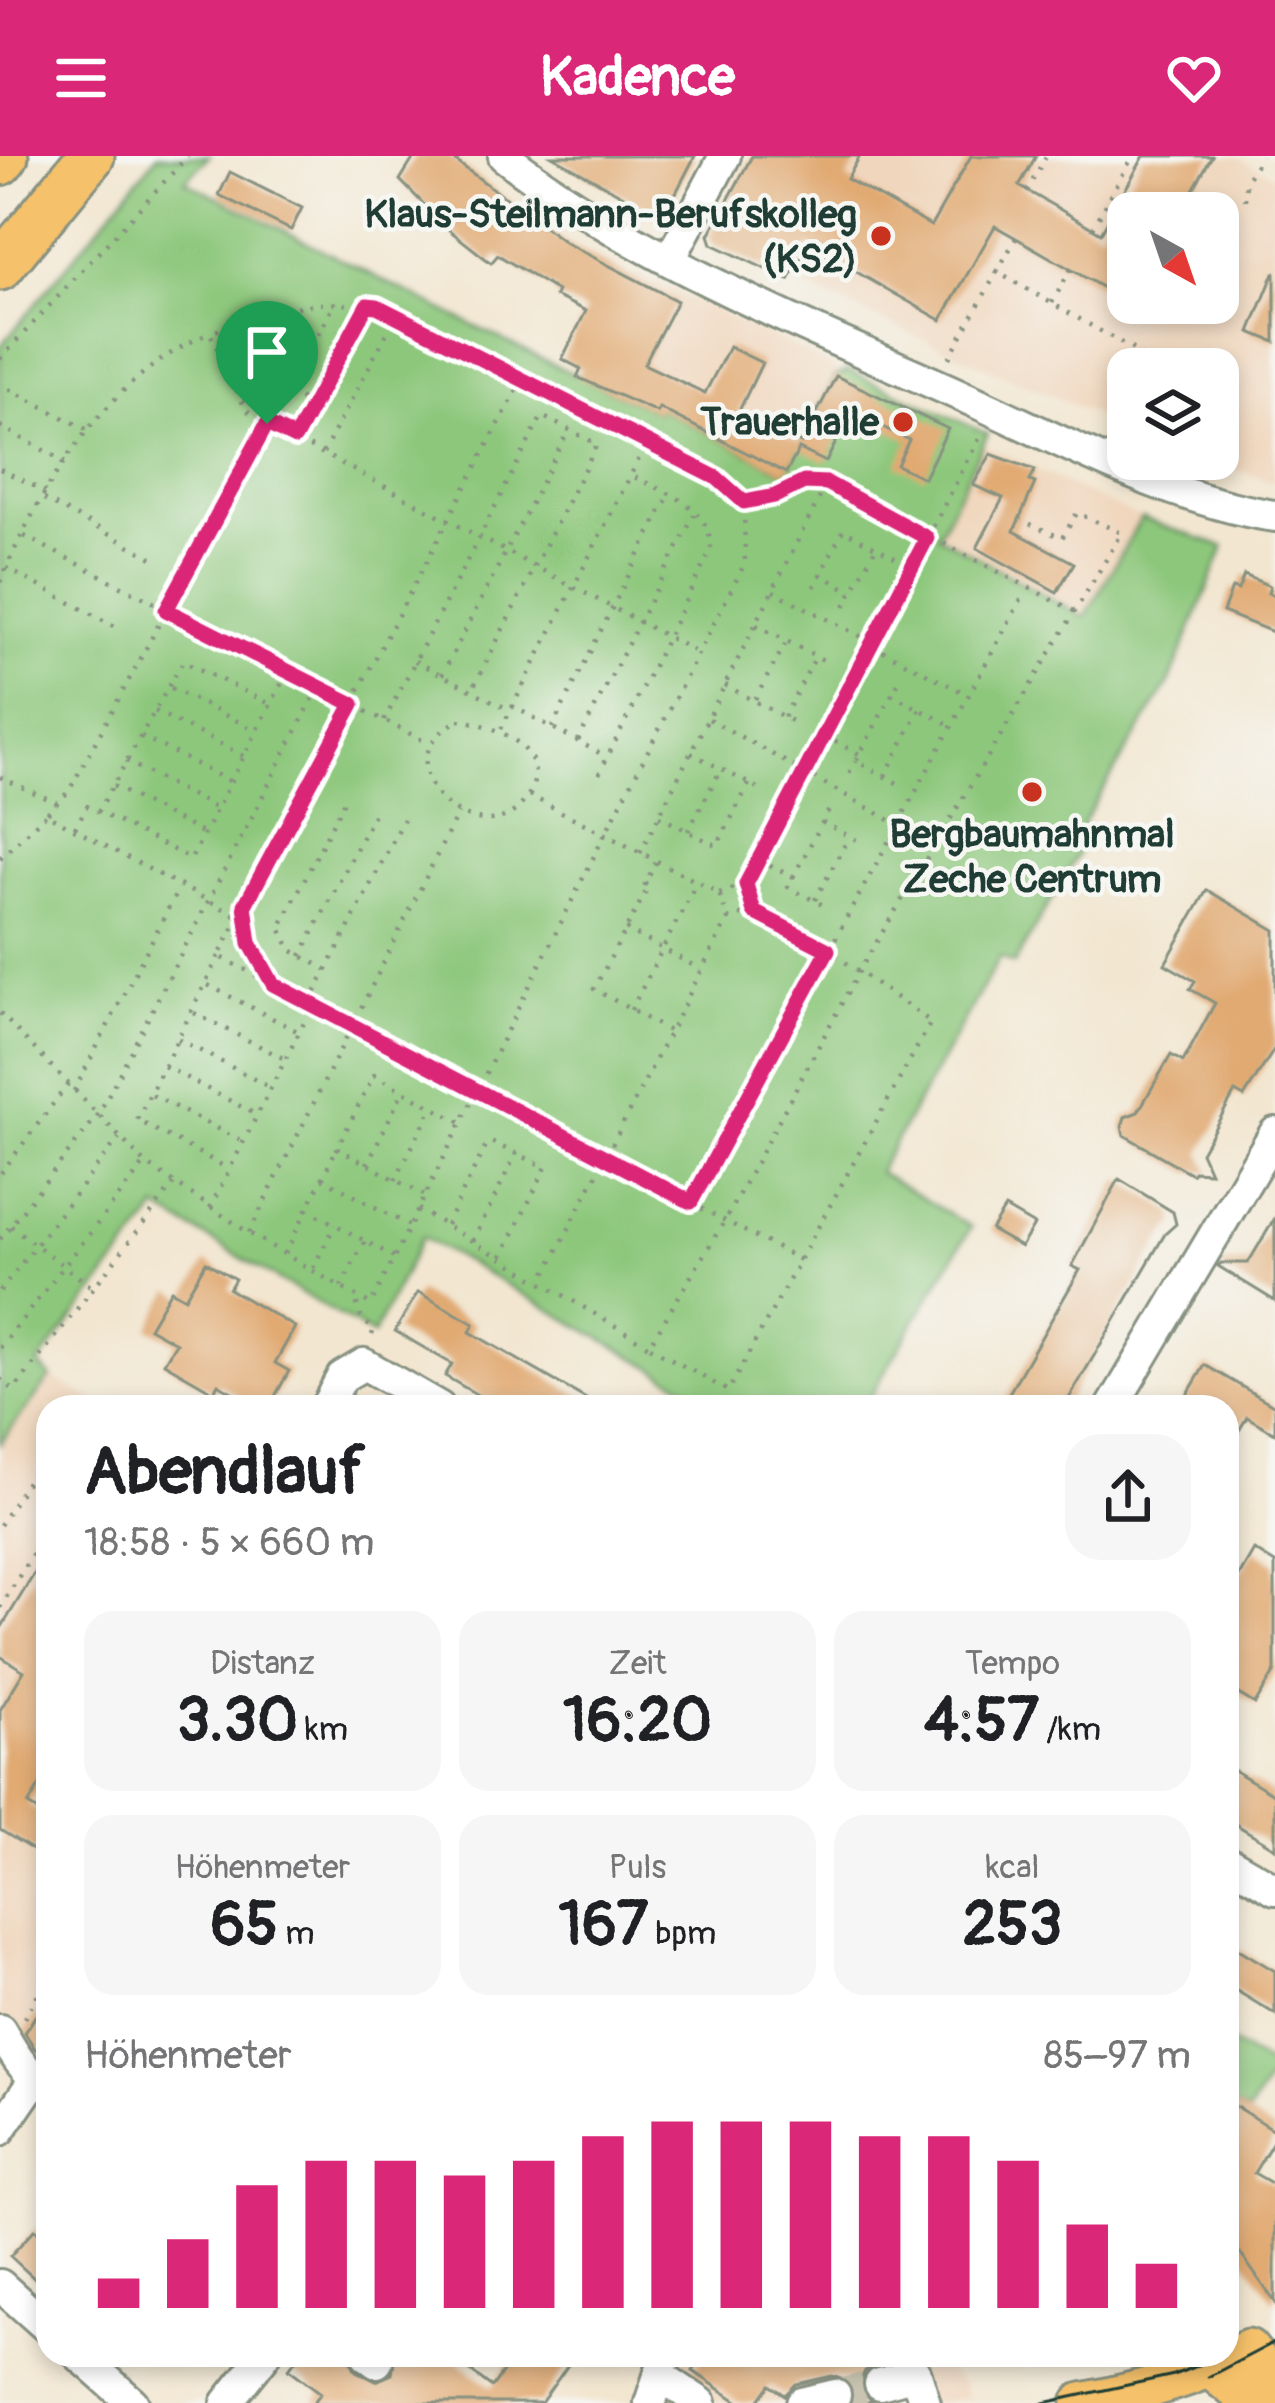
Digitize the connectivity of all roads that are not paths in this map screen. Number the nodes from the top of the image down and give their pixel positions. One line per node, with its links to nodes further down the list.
1 (91, 156): 5 (highway)
2 (504, 156): 4 (street)
3 (725, 156): 4 (street)
4 (670, 259): 6 (street)
5 (0, 267)
6 (1275, 516)
7 (1275, 1133): 10 (street)
8 (333, 1395): 9 (street)
9 (418, 1395)
10 (1119, 1395)
11 (1239, 1868): 12 (street)
12 (1275, 1889)
13 (4, 2036): 14 (street)
14 (36, 2077)
15 (36, 2089): 16 (street)
16 (0, 2130)
17 (0, 2285): 18 (street)
18 (36, 2317)
19 (1262, 2342): 24 (main road)
20 (92, 2367): 28 (street)
21 (256, 2367): 29 (street)
22 (1211, 2368): 27 (main road); 33 (main road)
23 (658, 2378): 30 (street)
24 (1275, 2383)
25 (880, 2384): 32 (street)
26 (835, 2395): 31 (street)
27 (1275, 2402)
28 (133, 2403)
29 (227, 2403)
30 (701, 2403)
31 (802, 2403)
32 (925, 2403)
33 (1082, 2403)

